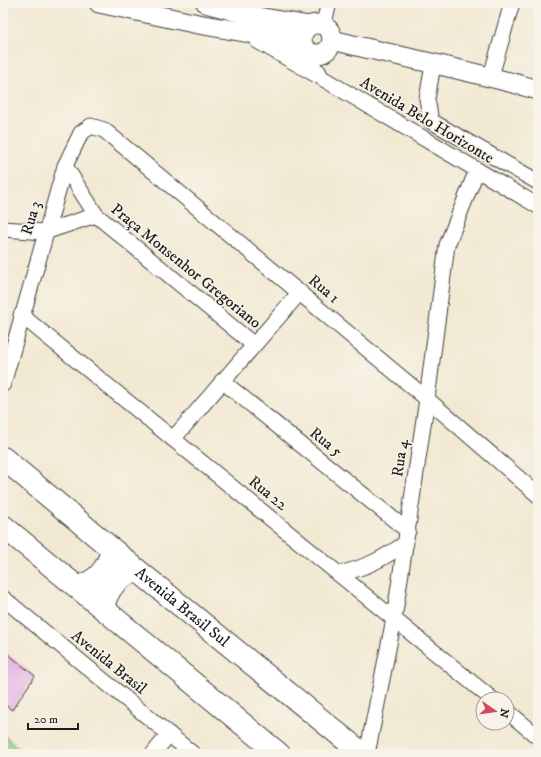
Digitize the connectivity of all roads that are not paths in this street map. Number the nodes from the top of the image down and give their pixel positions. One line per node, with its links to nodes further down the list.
1 (99, 3): 5 (street)
2 (206, 3): 6 (street)
3 (329, 3): 6 (street)
4 (512, 3): 9 (street)
5 (249, 33): 6 (street); 8 (street)
6 (316, 38): 7 (street); 8 (street)
7 (433, 65): 9 (street); 14 (street, Avenida Belo Horizonte)
8 (317, 73): 13 (street, Avenida Belo Horizonte)
9 (490, 76): 10 (street)
10 (538, 90)
11 (80, 133): 12 (street, Rua 3); 19 (street, Rua 1)
12 (65, 166): 16 (street, Praça Monsenhor Gregoriano); 18 (street, Rua 3)
13 (476, 170): 15 (street, Avenida Belo Horizonte); 24 (street, Rua 4)
14 (538, 182)
15 (538, 206)
16 (96, 215): 18 (street, Praça Monsenhor Gregoriano); 21 (street, Praça Monsenhor Gregoriano)
17 (3, 228): 18 (street)
18 (46, 232): 20 (street, Rua 3)
19 (300, 292): 21 (street); 24 (street, Rua 1)
20 (21, 315): 23 (street, Rua 3); 25 (street, Rua 22)
21 (254, 345): 22 (street)
22 (222, 382): 25 (street); 29 (street, Rua 5)
23 (3, 384)
24 (427, 399): 27 (street, Rua 1); 29 (street, Rua 4)
25 (173, 439): 32 (street, Rua 22)
26 (3, 458): 30 (main road, Avenida Brasil Sul)
27 (538, 495)
28 (3, 526): 33 (main road)
29 (407, 537): 32 (street); 36 (street, Rua 4)
30 (112, 550): 31 (main road, Avenida Brasil Sul); 33 (main road)
31 (137, 570): 35 (main road); 44 (main road, Avenida Brasil Sul)
32 (339, 574): 36 (street, Rua 22)
33 (79, 587): 35 (main road)
34 (3, 598): 39 (street, Avenida Brasil)
35 (103, 607): 43 (main road)
36 (394, 619): 37 (street, Rua 22); 45 (street, Rua 4)
37 (482, 691)
38 (515, 718): 40 (street)
39 (169, 734): 41 (street); 42 (street, Avenida Brasil)
40 (538, 737)
41 (152, 754)
42 (192, 754)
43 (279, 754)
44 (363, 754)
45 (367, 754)

